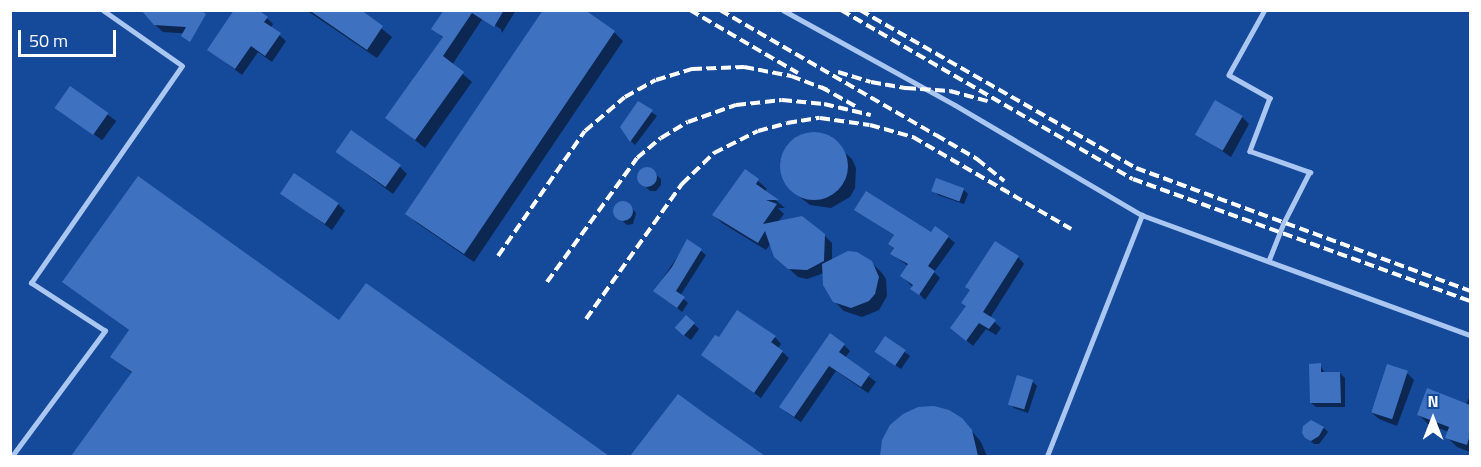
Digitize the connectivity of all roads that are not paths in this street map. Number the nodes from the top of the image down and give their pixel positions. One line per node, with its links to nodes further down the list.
1 (102, 10): 7 (lane)
2 (783, 10): 4 (lane)
3 (1265, 10): 5 (lane)
4 (1142, 215): 5 (lane); 8 (lane)
5 (1269, 261): 6 (lane)
6 (1470, 335)
7 (12, 456)
8 (1047, 456)

